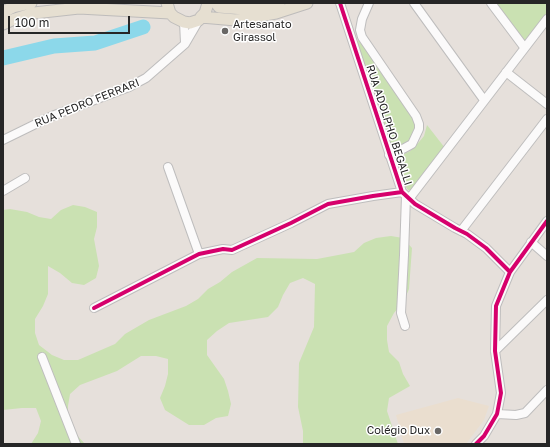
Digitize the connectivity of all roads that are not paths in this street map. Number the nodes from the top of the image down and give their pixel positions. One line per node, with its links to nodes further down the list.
1 (31, 3): 11 (main road)
2 (208, 3): 13 (main road)
3 (216, 3): 4 (main road)
4 (279, 3)
5 (307, 3): 13 (main road)
6 (340, 3): 17 (street, RUA ADOLPHO BEGALLI)
7 (369, 3): 16 (street)
8 (414, 3): 21 (street)
9 (490, 3): 19 (street)
10 (169, 8): 14 (main road); 15 (main road)
11 (3, 12)
12 (547, 18): 19 (street)
13 (200, 19): 14 (main road); 18 (street, RUA PEDRO FERRARI)
14 (184, 22): 18 (street)
15 (3, 24)
16 (360, 30): 17 (street); 25 (street)
17 (350, 34): 25 (street, RUA ADOLPHO BEGALLI)
18 (186, 44): 24 (street, RUA PEDRO FERRARI)
19 (524, 47): 20 (street)
20 (506, 72): 21 (street); 22 (street)
21 (484, 100): 29 (street)
22 (547, 104)
23 (547, 119): 31 (street)
24 (3, 140)
25 (390, 155): 29 (street, RUA ADOLPHO BEGALLI)
26 (168, 167): 33 (street)
27 (25, 178): 28 (street)
28 (3, 191)
29 (406, 196): 31 (street, RUA ADOLPHO BEGALLI); 33 (street); 38 (street)
30 (547, 221): 32 (street)
31 (462, 231): 35 (street, RUA ADOLPHO BEGALLI)
32 (531, 242): 34 (street); 35 (street)
33 (199, 254): 37 (street)
34 (547, 256)
35 (510, 272): 39 (street)
36 (547, 300): 39 (street)
37 (94, 308)
38 (405, 326)
39 (495, 351): 42 (street)
40 (42, 357): 45 (street)
41 (547, 390): 44 (street)
42 (501, 393): 43 (street); 44 (street)
43 (497, 414): 44 (street); 46 (street)
44 (507, 414)
45 (76, 444)
46 (476, 444)

